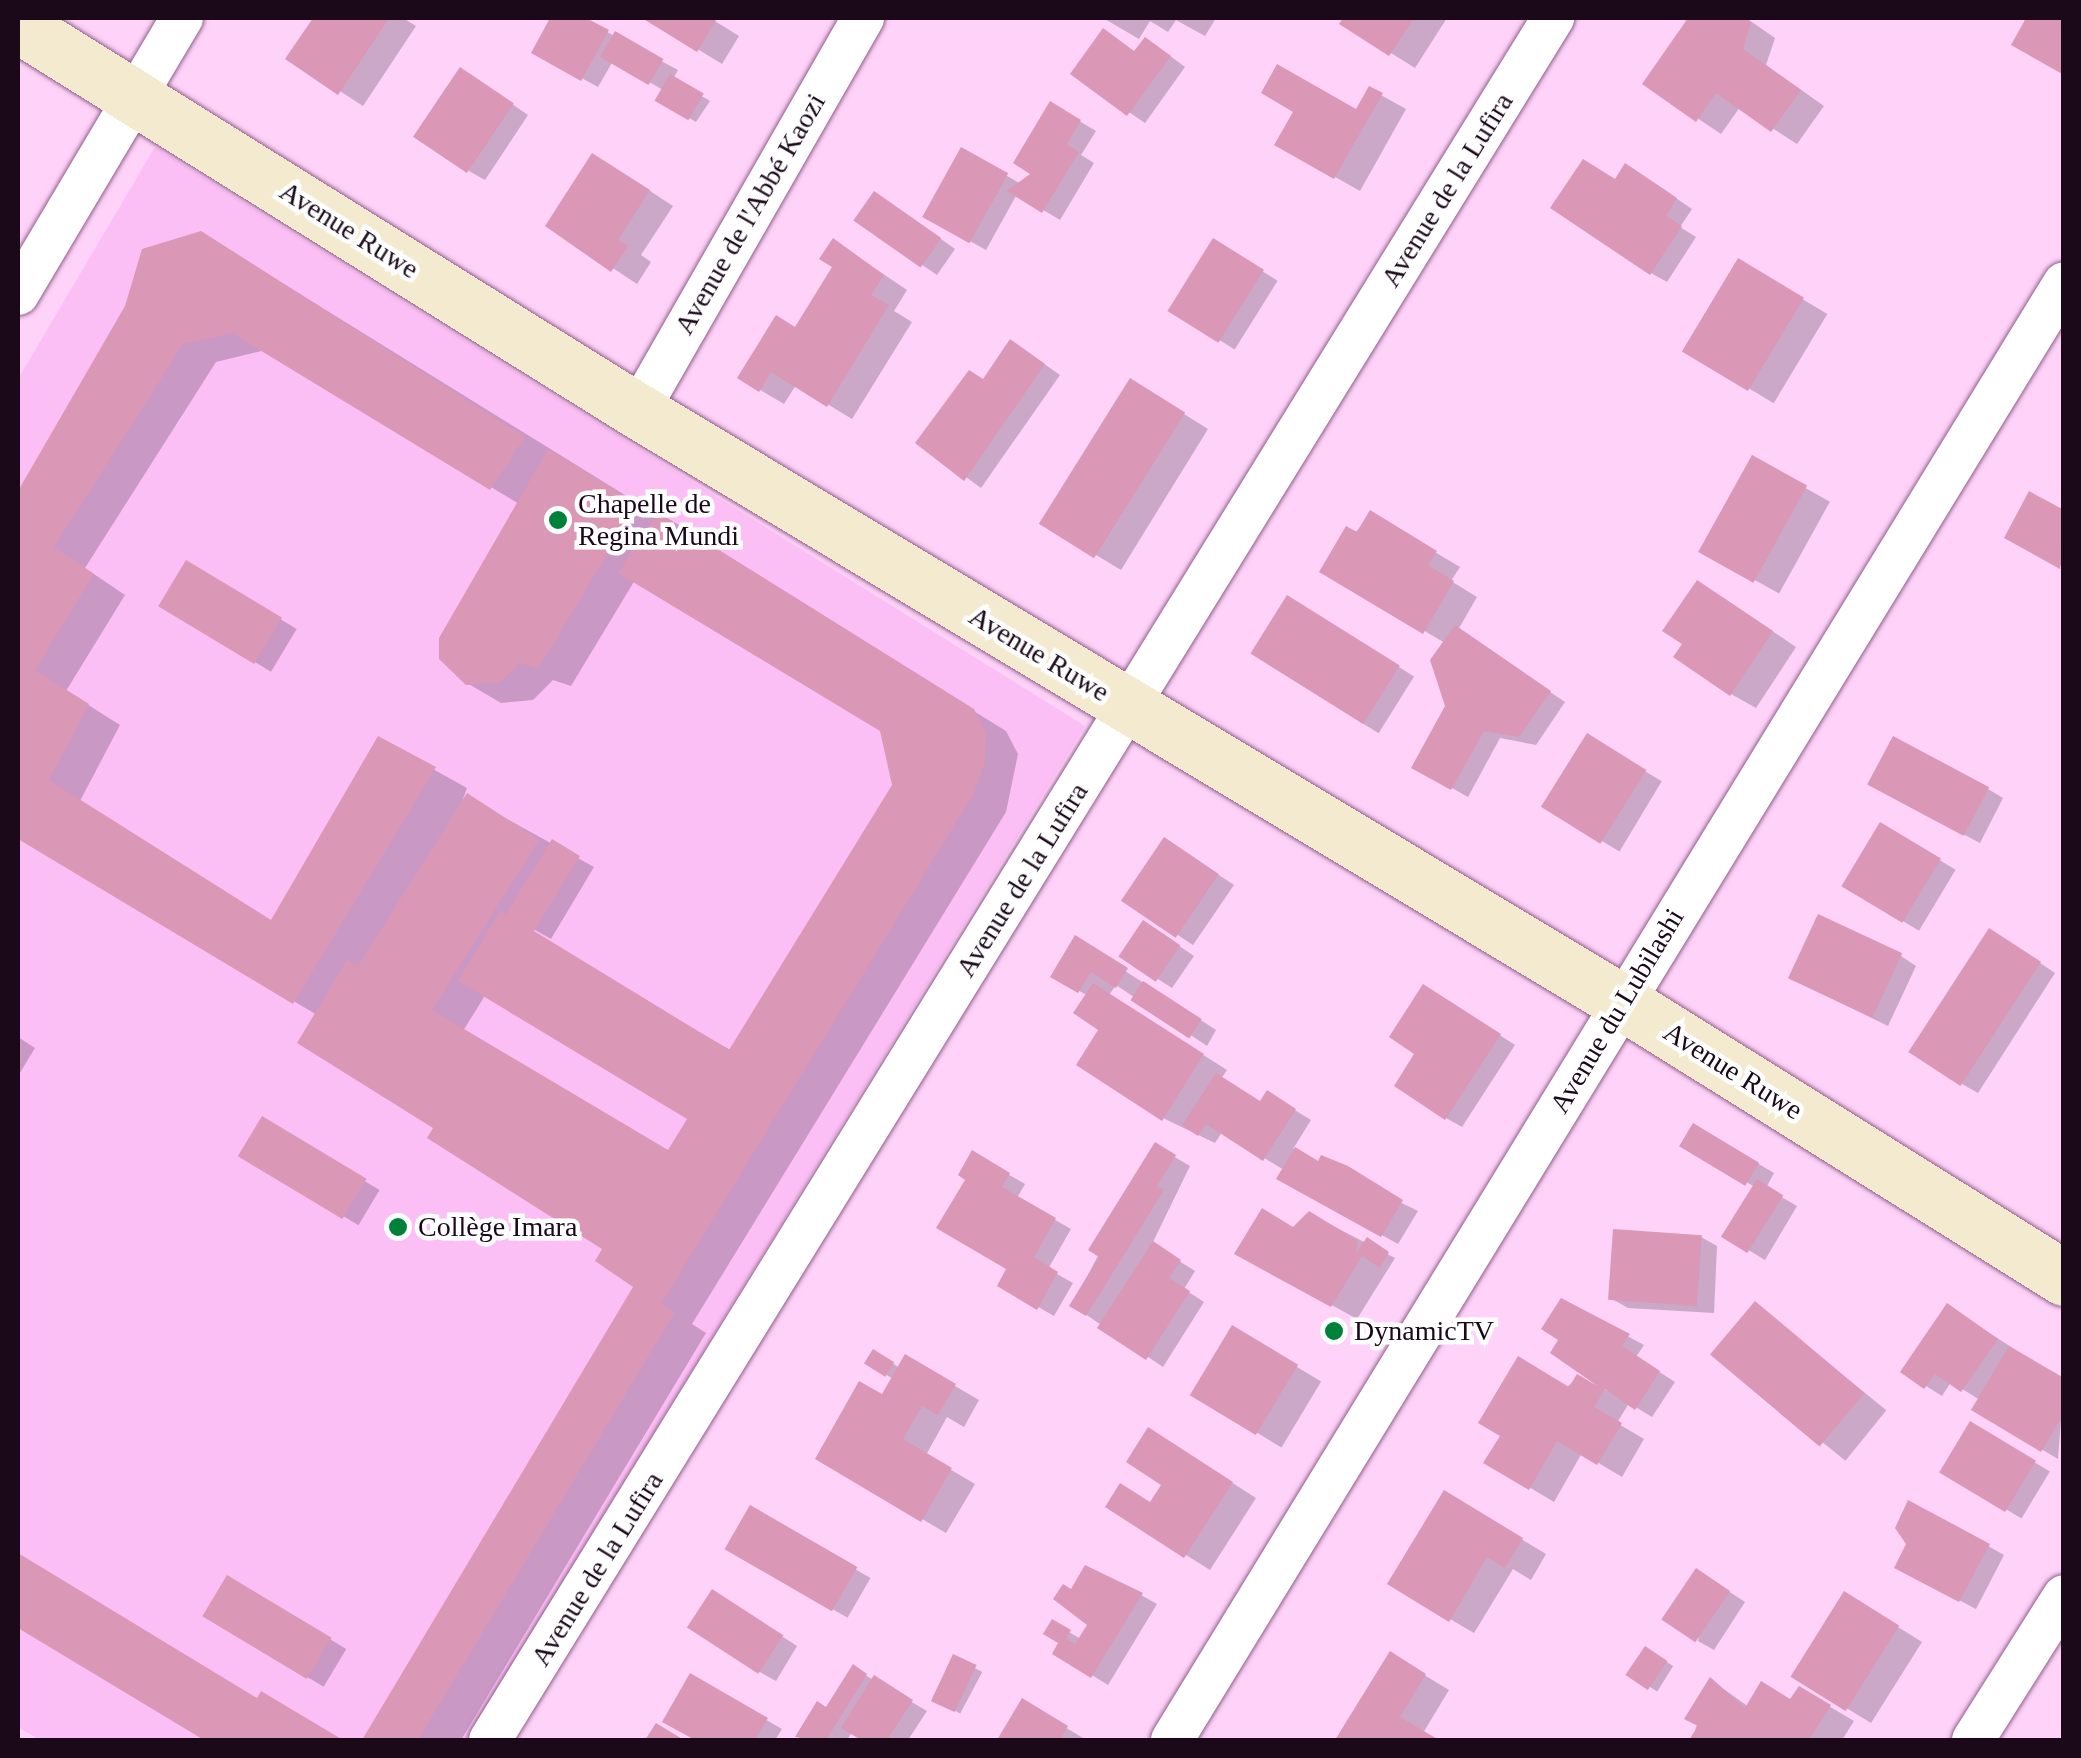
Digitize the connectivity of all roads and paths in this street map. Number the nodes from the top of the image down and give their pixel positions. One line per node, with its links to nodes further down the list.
1 (182, 18): 5 (street)
2 (863, 18): 8 (street, Avenue de l'Abbé Kaozi)
3 (1552, 18): 9 (street, Avenue de la Lufira)
4 (18, 25): 5 (street, Avenue Ruwe)
5 (134, 96): 7 (street); 8 (street, Avenue Ruwe)
6 (2064, 283): 10 (street, Avenue du Lubilashi)
7 (18, 294)
8 (638, 411): 9 (street, Avenue Ruwe)
9 (1128, 708): 10 (street, Avenue Ruwe); 13 (street, Avenue de la Lufira)
10 (1622, 1002): 11 (street, Avenue Ruwe); 14 (street, Avenue du Lubilashi)
11 (2064, 1278)
12 (2064, 1596): 15 (street)
13 (490, 1740)
14 (1172, 1740)
15 (1973, 1740)

